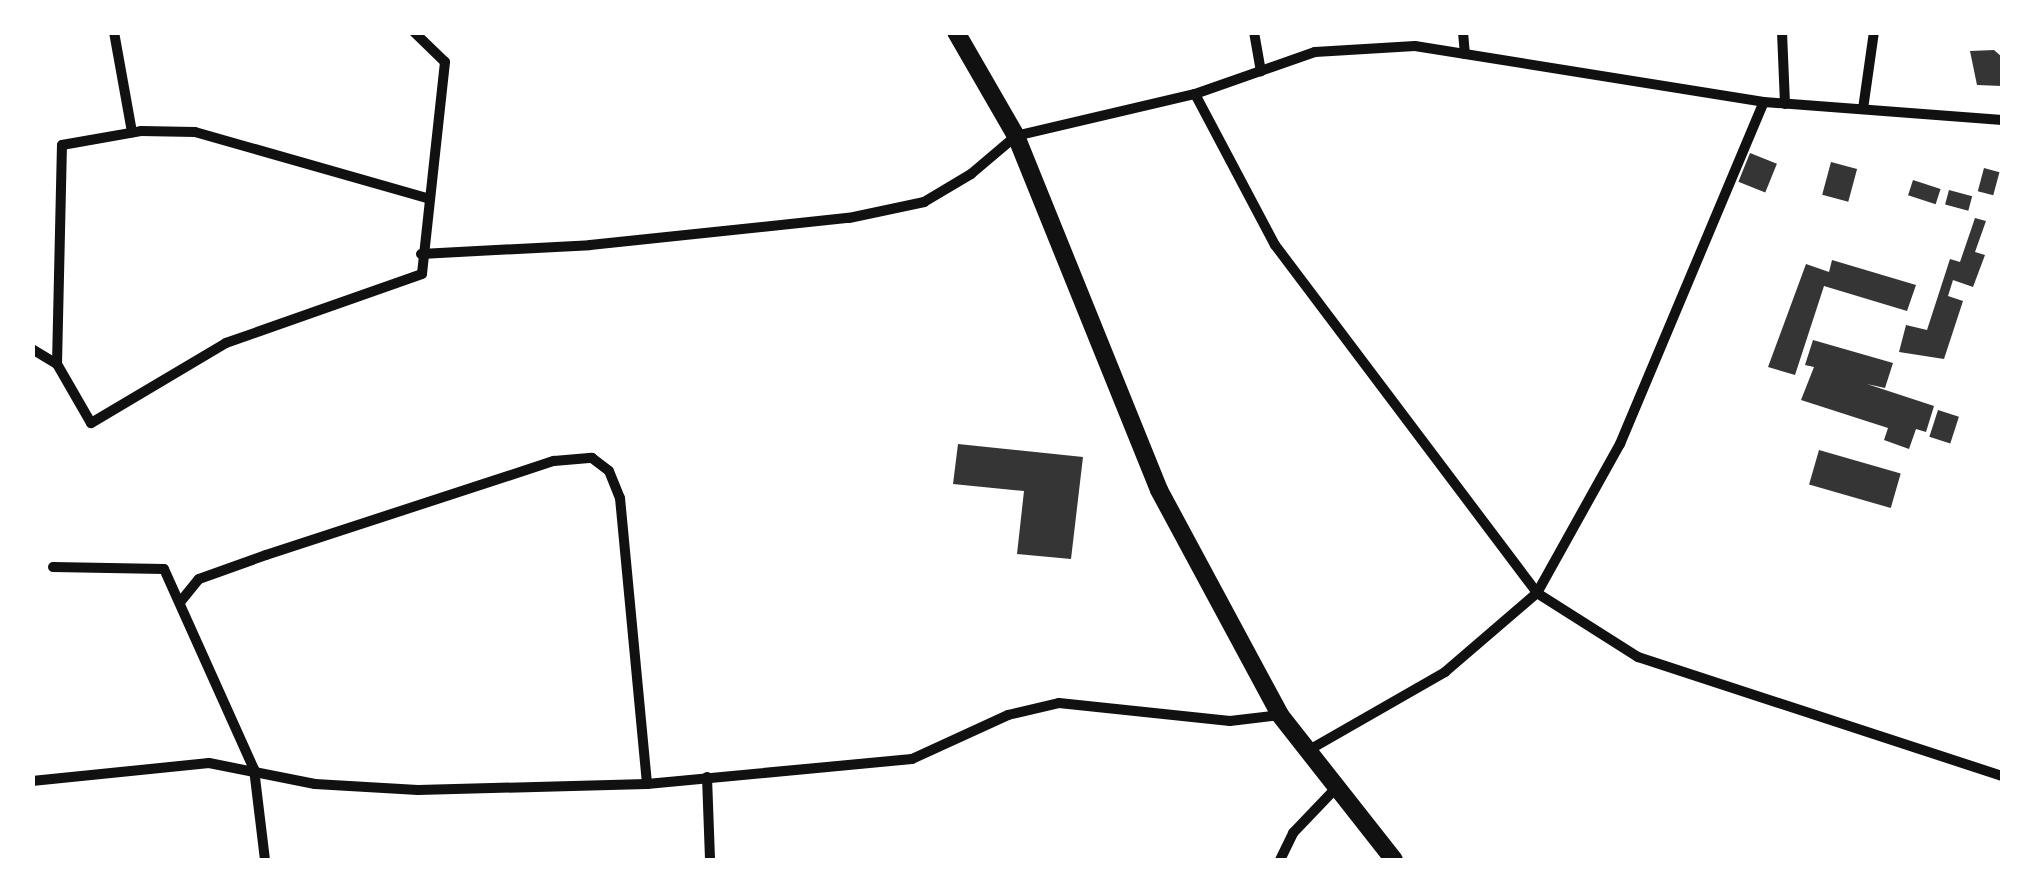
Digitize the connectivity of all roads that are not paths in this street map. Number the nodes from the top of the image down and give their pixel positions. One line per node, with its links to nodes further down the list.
1 (114, 32): 15 (street)
2 (414, 32): 17 (street)
3 (956, 32): 16 (street)
4 (1254, 32): 9 (street)
5 (1463, 32): 8 (street)
6 (1782, 32): 12 (street)
7 (1874, 32): 13 (street)
8 (1464, 54): 9 (street); 11 (street)
9 (1262, 71): 10 (street)
10 (1195, 94): 16 (street); 22 (street)
11 (1764, 102): 12 (street); 22 (street)
12 (1785, 104): 13 (street)
13 (1863, 110): 14 (street)
14 (2002, 120)
15 (132, 132): 17 (street); 20 (street)
16 (1016, 136): 18 (street); 24 (street)
17 (426, 198): 18 (street)
18 (421, 254): 20 (street)
19 (32, 349): 20 (street)
20 (58, 364)
21 (53, 567): 23 (street)
22 (1537, 594): 25 (street); 27 (street)
23 (182, 601): 26 (street); 30 (street)
24 (1280, 715): 25 (street); 28 (street)
25 (1308, 750): 31 (street)
26 (254, 769): 29 (street); 30 (street); 32 (street)
27 (2002, 776)
28 (707, 778): 30 (street); 33 (street)
29 (32, 781)
30 (647, 784)
31 (1337, 786): 34 (street); 35 (street)
32 (265, 860)
33 (710, 860)
34 (1280, 860)
35 (1394, 860)

